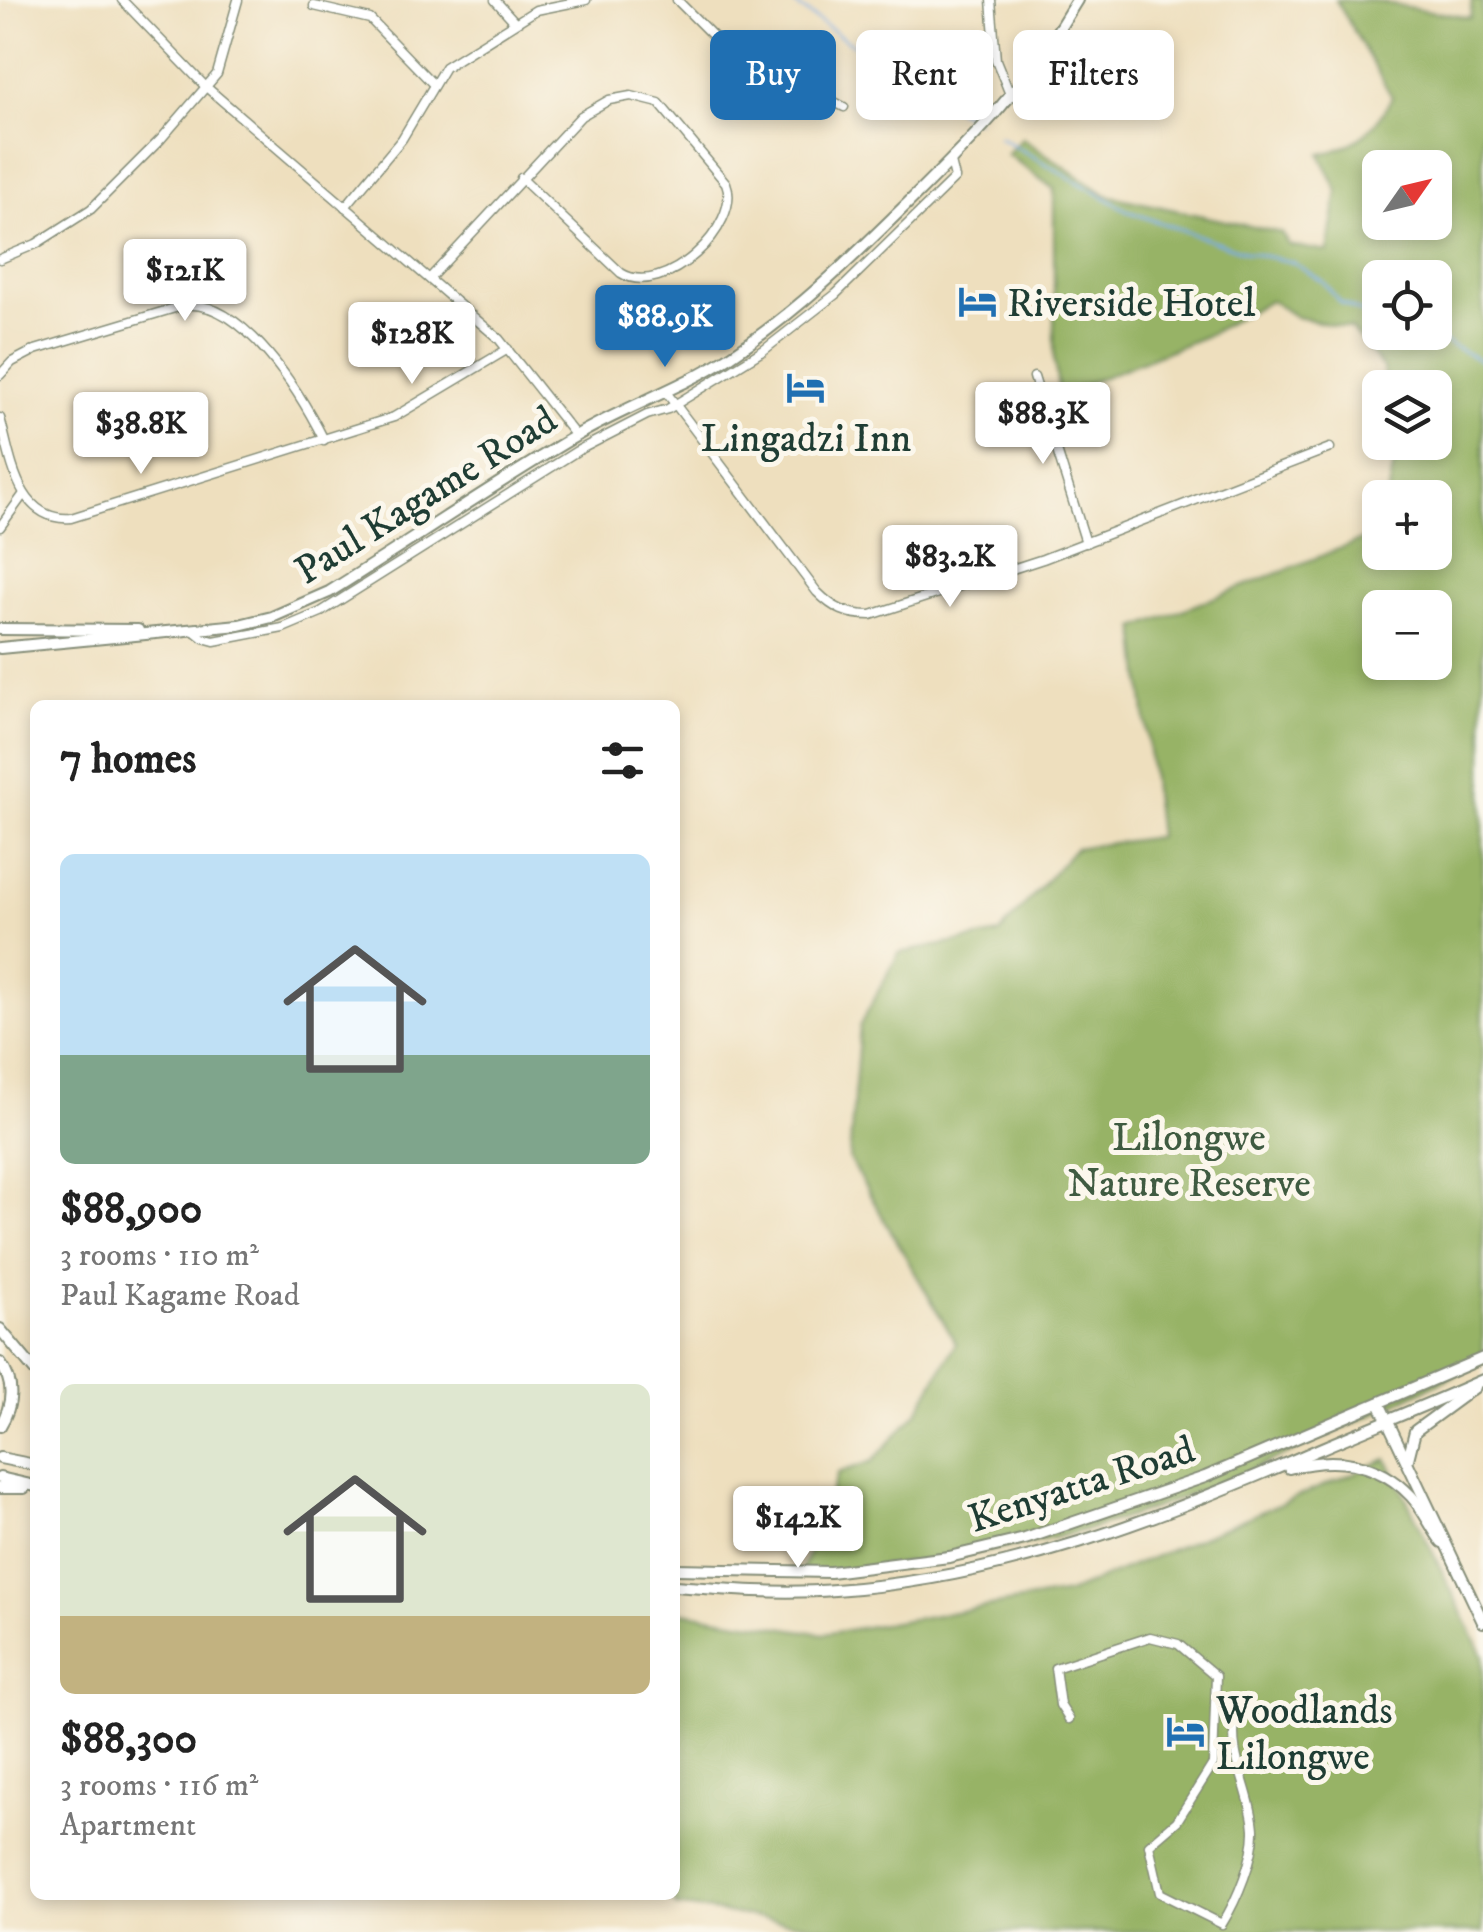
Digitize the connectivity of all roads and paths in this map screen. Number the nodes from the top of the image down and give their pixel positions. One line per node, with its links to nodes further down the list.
1 (122, 0): 11 (street)
2 (238, 0): 11 (street)
3 (495, 0): 9 (street)
4 (586, 0): 9 (street)
5 (677, 0): 13 (street)
6 (991, 0): 12 (street)
7 (1077, 0): 12 (main road, Paul Kagame Road)
8 (314, 6): 10 (street)
9 (514, 22): 10 (street)
10 (434, 85): 16 (street)
11 (205, 86): 16 (street); 17 (street)
12 (1011, 98): 14 (main road, Paul Kagame Road)
13 (844, 107)
14 (951, 162): 22 (main road, Paul Kagame Road); 23 (street)
15 (521, 178): 15 (street); 18 (street)
16 (345, 207): 18 (street)
17 (0, 259)
18 (430, 278): 19 (street)
19 (508, 350): 25 (street); 26 (street)
20 (0, 375): 26 (street)
21 (1034, 377): 30 (street)
22 (666, 392): 23 (street); 25 (main road, Paul Kagame Road)
23 (674, 405): 30 (street); 33 (street)
24 (0, 418): 28 (street)
25 (576, 436): 33 (main road, Paul Kagame Road)
26 (324, 440): 28 (street)
27 (1330, 448): 30 (street)
28 (23, 494): 29 (street)
29 (0, 527)
30 (1086, 543)
31 (0, 629): 32 (main road, Paul Kagame Road)
32 (174, 630): 33 (main road, Paul Kagame Road); 34 (main road, Paul Kagame Road)
33 (193, 630)
34 (0, 651)
35 (0, 1330): 38 (main road)
36 (1483, 1358): 40 (main road, Kenyatta Road)
37 (0, 1363): 42 (main road)
38 (30, 1365)
39 (1483, 1380): 41 (main road, Kenyatta Road); 44 (main road)
40 (1379, 1403): 41 (main road); 52 (main road, Kenyatta Road)
41 (1389, 1422): 44 (main road); 46 (main road, Kenyatta Road)
42 (0, 1426)
43 (0, 1458): 45 (main road)
44 (1408, 1461): 51 (main road)
45 (30, 1464)
46 (1256, 1477): 51 (main road); 53 (main road, Kenyatta Road)
47 (0, 1478): 48 (main road)
48 (30, 1485)
49 (30, 1486): 50 (main road)
50 (0, 1488)
51 (1452, 1554): 54 (main road)
52 (680, 1568)
53 (680, 1586)
54 (1483, 1622)
55 (1236, 1714): 56 (street)
56 (1069, 1719)

